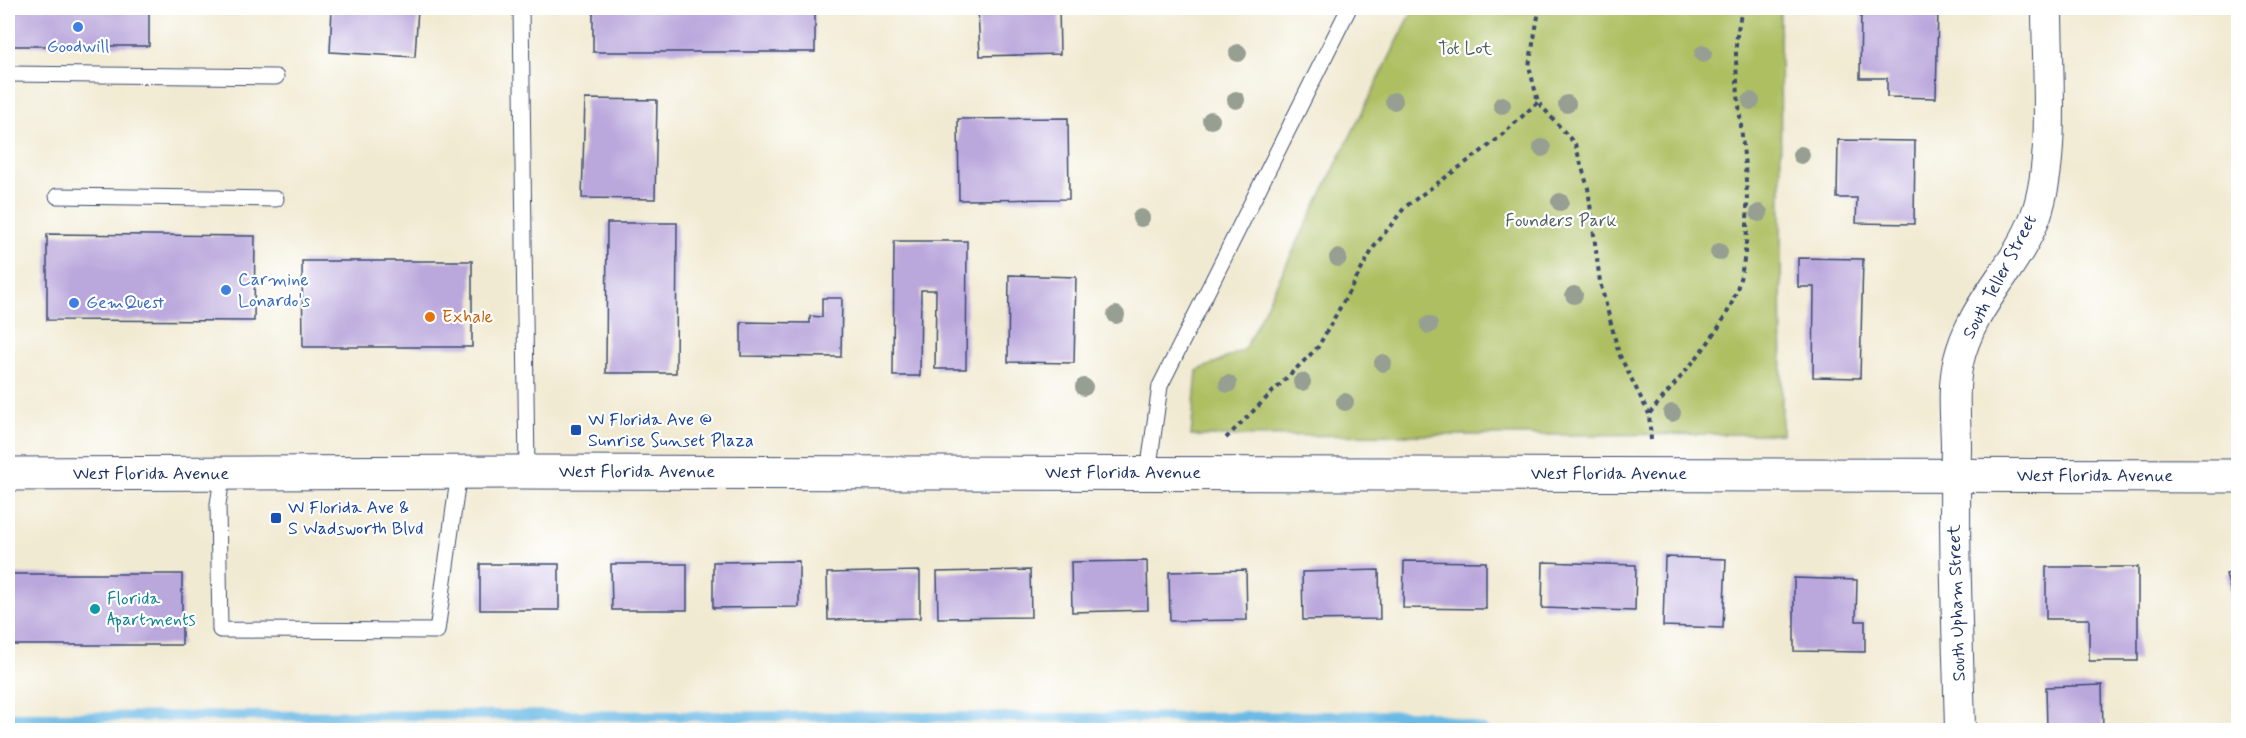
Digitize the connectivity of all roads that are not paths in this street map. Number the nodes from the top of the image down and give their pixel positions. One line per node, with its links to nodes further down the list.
1 (521, 8): 9 (lane)
2 (1349, 8): 11 (lane)
3 (2047, 8): 13 (street, South Teller Street)
4 (8, 74): 5 (lane)
5 (276, 76)
6 (57, 196): 7 (lane)
7 (276, 199)
8 (459, 472): 9 (street, West Florida Avenue); 10 (street, West Florida Avenue); 10 (lane)
9 (527, 472): 11 (street, West Florida Avenue)
10 (223, 473): 12 (street, West Florida Avenue)
11 (1148, 473): 13 (street, West Florida Avenue)
12 (8, 474)
13 (1955, 475): 14 (street, West Florida Avenue); 15 (street, South Upham Street)
14 (2238, 476)
15 (1960, 730)

